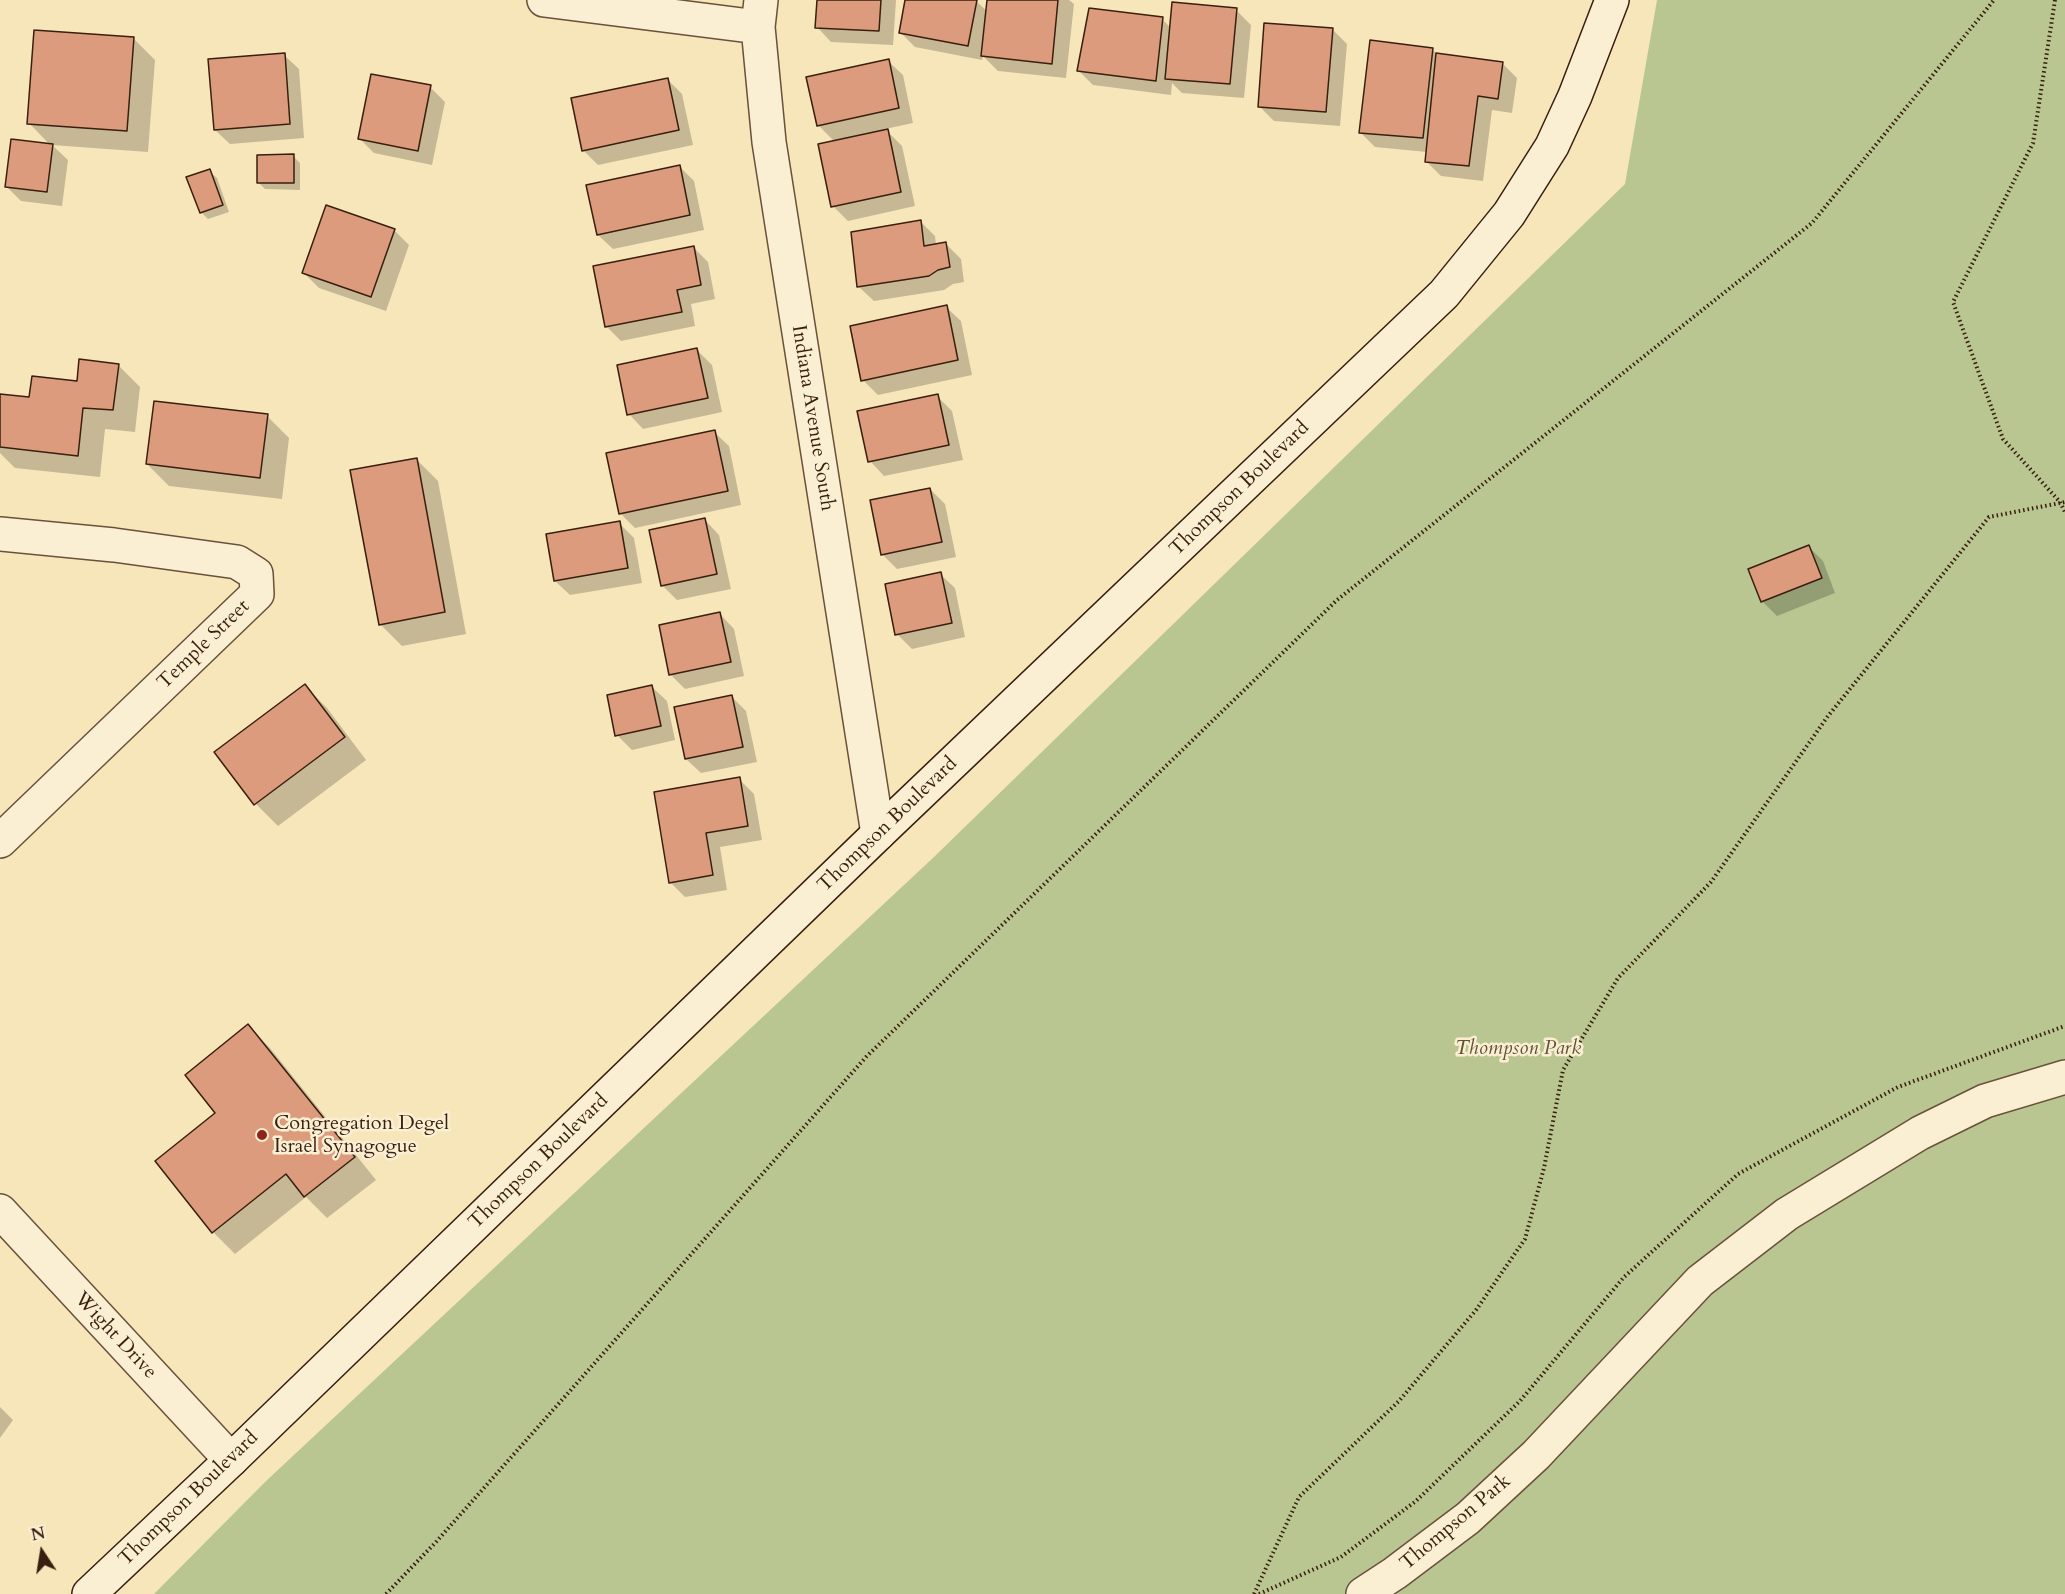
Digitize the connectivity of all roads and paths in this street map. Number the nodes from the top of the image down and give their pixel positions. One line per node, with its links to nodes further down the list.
1 (544, 0): 5 (street)
2 (1612, 0): 9 (street, Thompson Boulevard)
3 (1994, 0): 15 (path)
4 (2055, 0): 6 (path)
5 (759, 13): 9 (street, Indiana Avenue South)
6 (2063, 502): 7 (path); 16 (path)
7 (2065, 512)
8 (0, 534): 10 (street, Temple Street)
9 (878, 834): 13 (street, Thompson Boulevard)
10 (0, 841)
11 (2065, 1077): 17 (street, Thompson Park)
12 (0, 1211): 13 (street, Wight Drive)
13 (231, 1460): 14 (street, Thompson Boulevard)
14 (89, 1594)
15 (386, 1594)
16 (1254, 1594)
17 (1363, 1594)

